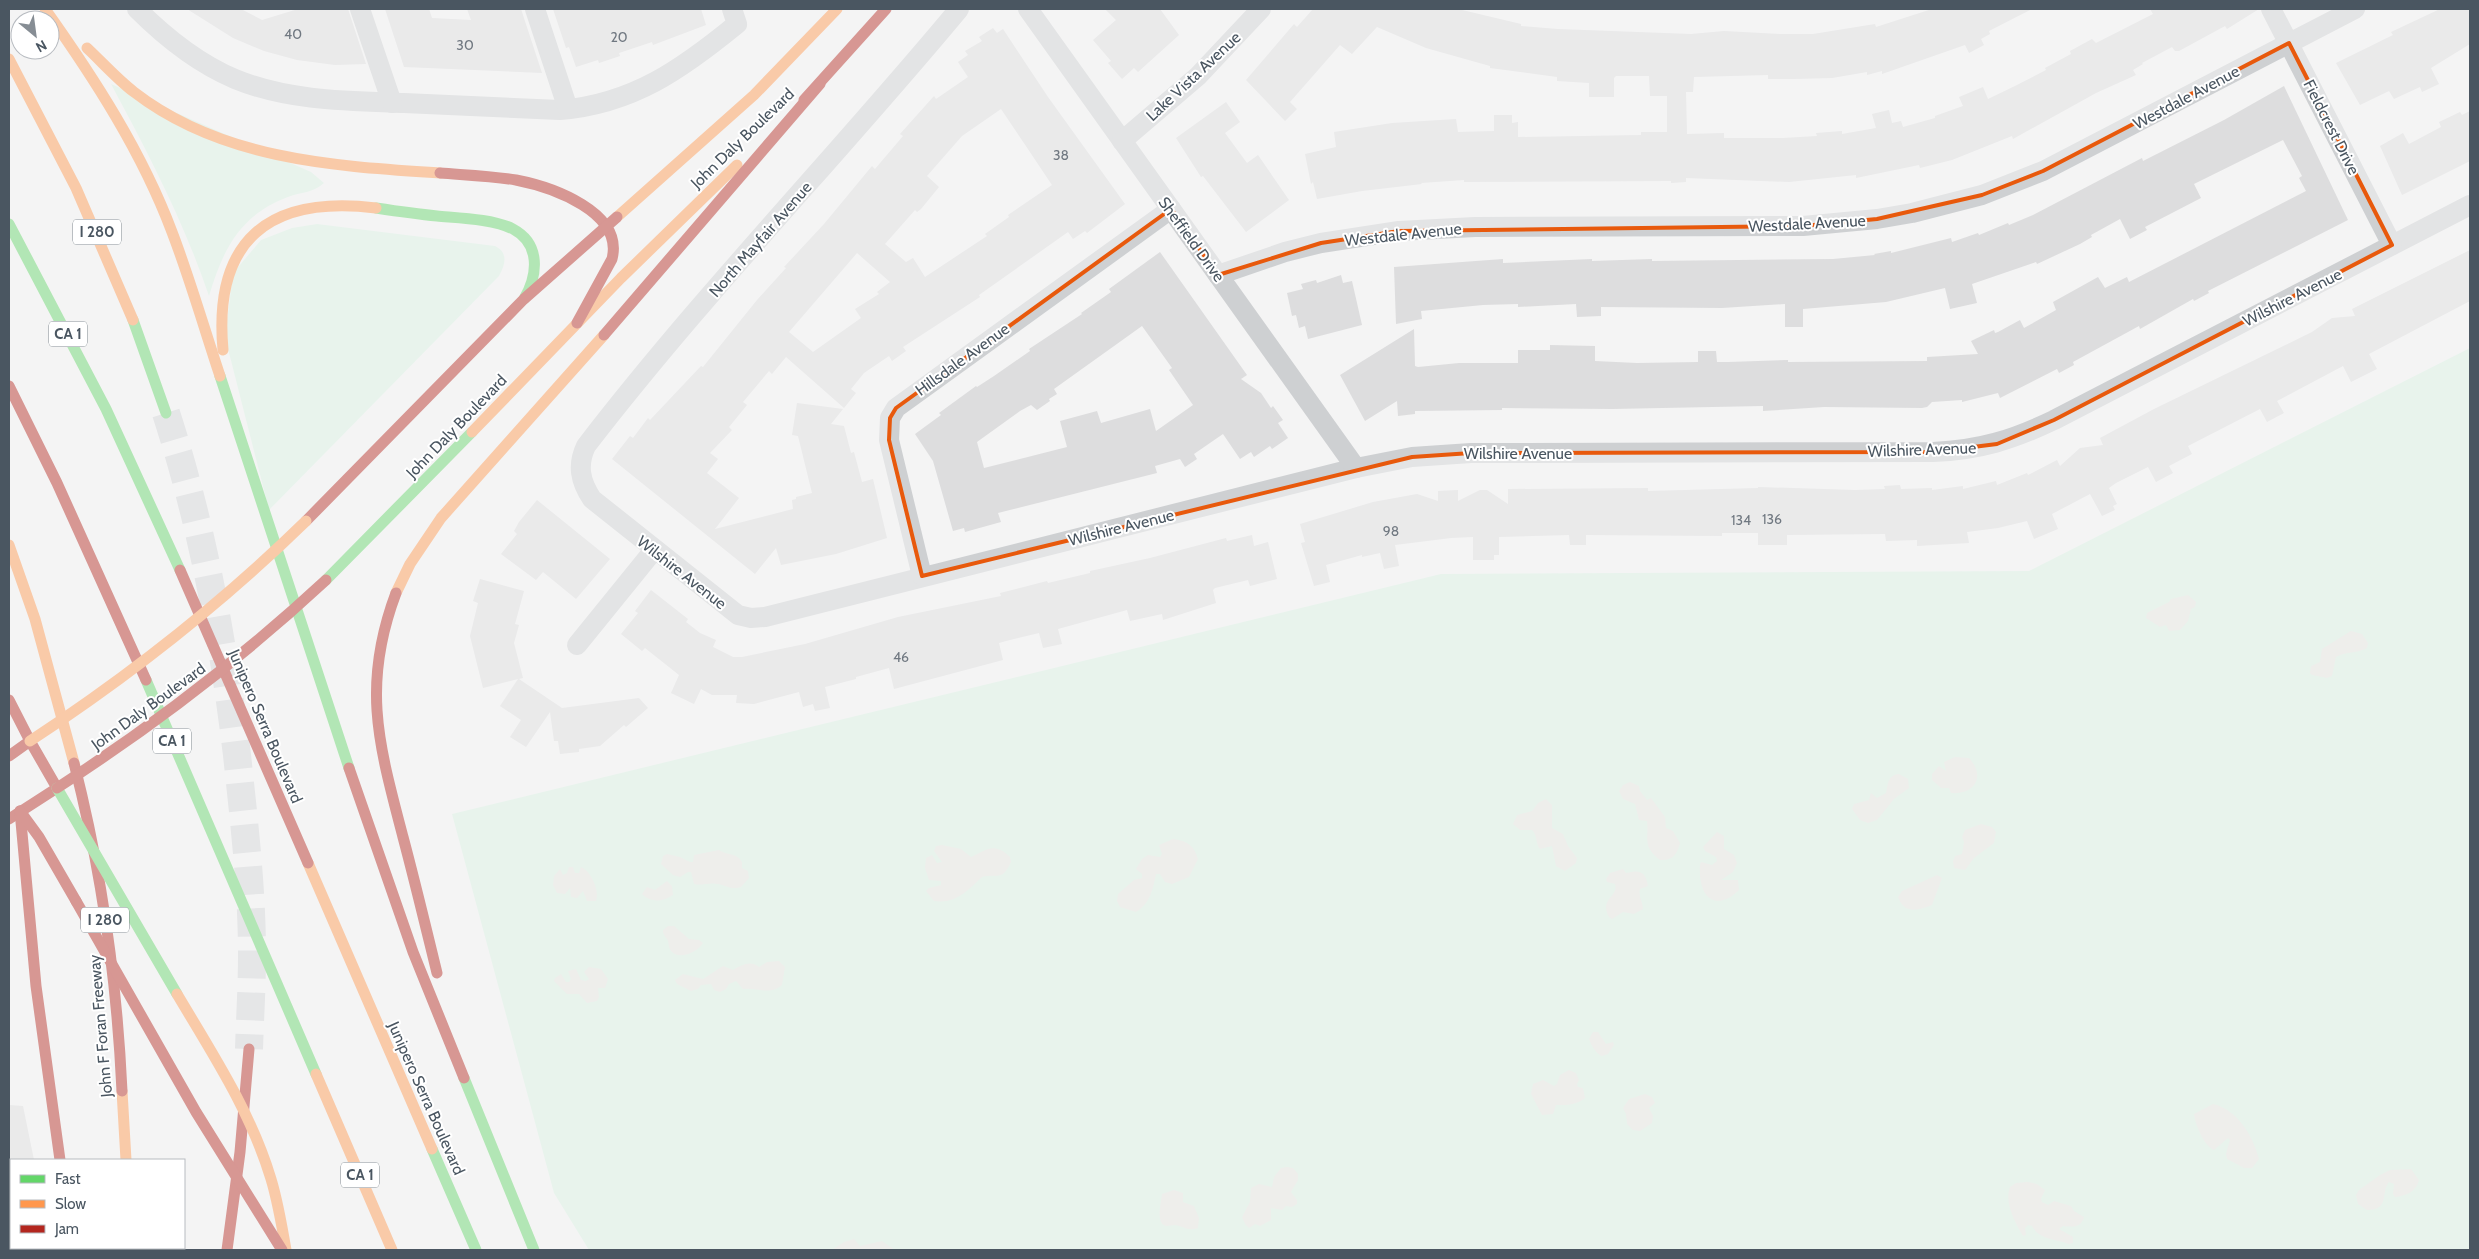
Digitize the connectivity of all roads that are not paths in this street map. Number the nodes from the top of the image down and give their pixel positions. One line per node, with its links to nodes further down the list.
1 (45, 9): 32 (main road)
2 (54, 9): 23 (main road)
3 (137, 9): 17 (street)
4 (360, 9): 17 (street)
5 (535, 9): 18 (street)
6 (732, 9): 18 (street)
7 (837, 9): 23 (main road, John Daly Boulevard)
8 (886, 9): 16 (main road, John Daly Boulevard)
9 (959, 9): 31 (street, North Mayfair Avenue)
10 (1028, 9): 19 (street, Sheffield Drive)
11 (1261, 9): 19 (street, Lake Vista Avenue)
12 (2272, 9): 14 (street, Fieldcrest Drive)
13 (2355, 9): 14 (street, Westdale Avenue)
14 (2289, 43): 24 (street, Fieldcrest Drive); 25 (street, Westdale Avenue)
15 (9, 59): 29 (main road, I 280)
16 (820, 84): 27 (main road, John Daly Boulevard); 45 (main road)
17 (392, 103): 18 (street)
18 (568, 109)
19 (1122, 141): 21 (street, Sheffield Drive)
20 (2470, 206): 24 (street, Wilshire Avenue)
21 (1171, 209): 25 (street, Sheffield Drive); 35 (street, Hillsdale Avenue)
22 (9, 224): 52 (main road, Junipero Serra Boulevard / CA 1)
23 (606, 226): 26 (main road, John Daly Boulevard); 27 (main road)
24 (2392, 245): 30 (street, Wilshire Avenue)
25 (1218, 275): 30 (street, Sheffield Drive)
26 (524, 298): 32 (main road); 38 (main road, John Daly Boulevard, bridge)
27 (577, 323): 40 (main road, John Daly Boulevard, bridge)
28 (9, 386): 51 (main road, CA 1)
29 (166, 412)
30 (1356, 468): 35 (street, Wilshire Avenue)
31 (581, 478): 34 (street, Wilshire Avenue)
32 (266, 513): 45 (main road)
33 (9, 545): 47 (main road, John F Foran Freeway / I 280)
34 (654, 550): 35 (street, Wilshire Avenue); 36 (street)
35 (922, 576)
36 (577, 645)
37 (9, 700): 38 (main road)
38 (30, 740): 39 (main road, John Daly Boulevard); 40 (main road)
39 (9, 756)
40 (57, 788): 42 (main road, John Daly Boulevard); 50 (main road, bridge)
41 (12, 798): 42 (main road)
42 (20, 812): 43 (main road, John Daly Boulevard); 46 (main road); 49 (main road, bridge)
43 (9, 819)
44 (249, 1049): 48 (main road)
45 (466, 1080): 53 (main road)
46 (60, 1159)
47 (126, 1159)
48 (227, 1250)
49 (282, 1250)
50 (286, 1250)
51 (392, 1250)
52 (476, 1250)
53 (535, 1250)

